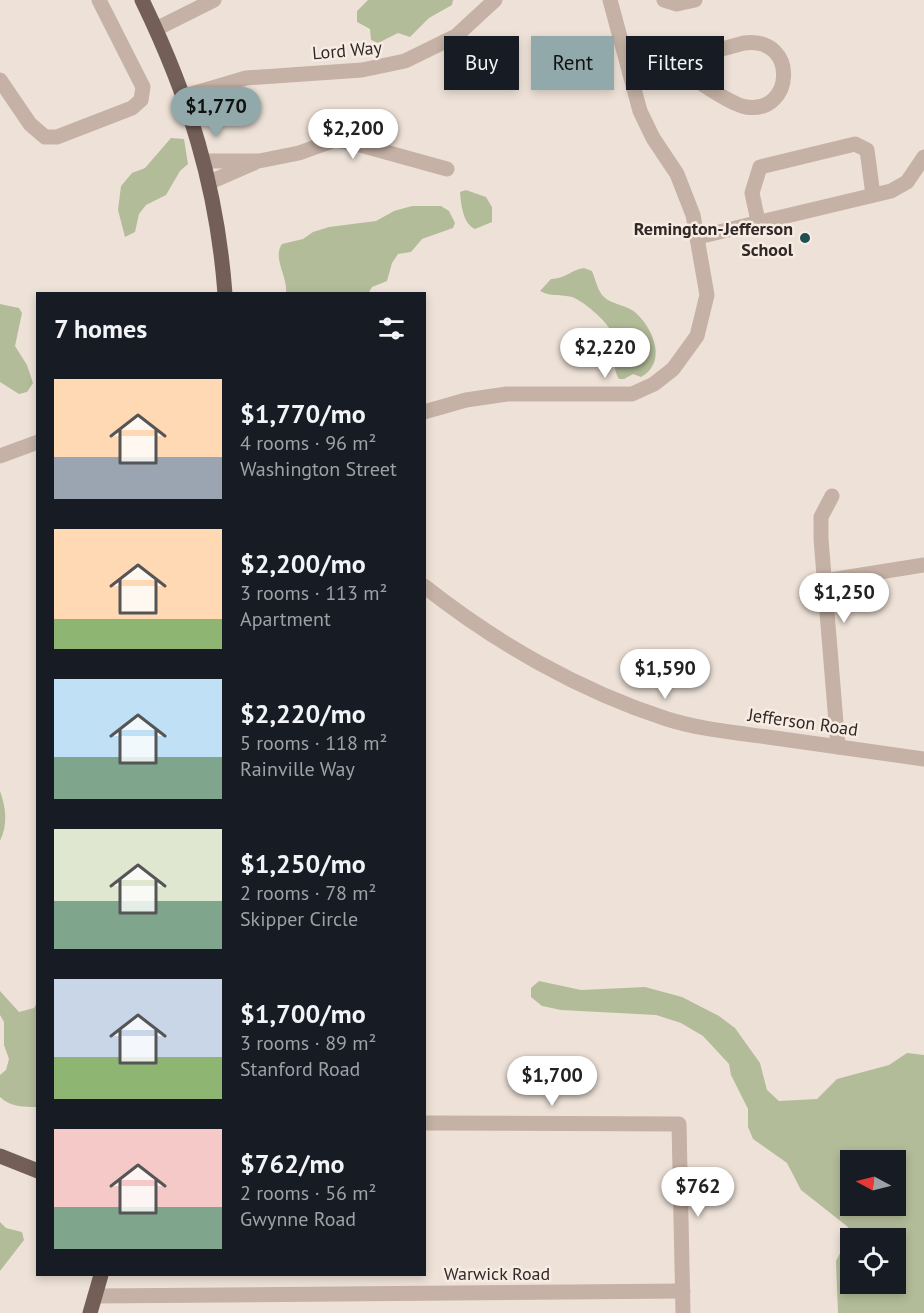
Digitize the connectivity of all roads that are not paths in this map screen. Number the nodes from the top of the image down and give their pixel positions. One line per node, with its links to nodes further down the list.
1 (99, 0): 11 (street)
2 (144, 0): 8 (main road)
3 (495, 0): 13 (street, Lord Way)
4 (610, 0): 9 (street)
5 (664, 0): 6 (street)
6 (695, 0)
7 (205, 2): 8 (street)
8 (156, 29): 13 (main road)
9 (626, 59)
10 (671, 63): 10 (street)
11 (0, 80)
12 (635, 90): 21 (street)
13 (185, 96): 15 (main road)
14 (924, 157): 19 (street)
15 (205, 161): 16 (street); 18 (main road)
16 (259, 161): 17 (street); 18 (street)
17 (447, 169)
18 (210, 182): 22 (main road)
19 (873, 195): 20 (street); 20 (street)
20 (758, 221): 21 (street)
21 (698, 237): 23 (street)
22 (225, 292)
23 (426, 411)
24 (36, 443): 25 (street)
25 (0, 456)
26 (832, 496): 28 (street)
27 (924, 565): 28 (street)
28 (824, 580): 30 (street)
29 (426, 588): 30 (street, Jefferson Road)
30 (838, 747): 31 (street, Jefferson Road)
31 (924, 759)
32 (426, 1123): 36 (street)
33 (0, 1156): 34 (main road)
34 (36, 1170)
35 (101, 1276): 37 (main road)
36 (683, 1291): 37 (street, Warwick Road); 39 (street)
37 (95, 1296): 38 (main road)
38 (90, 1313)
39 (683, 1313)

